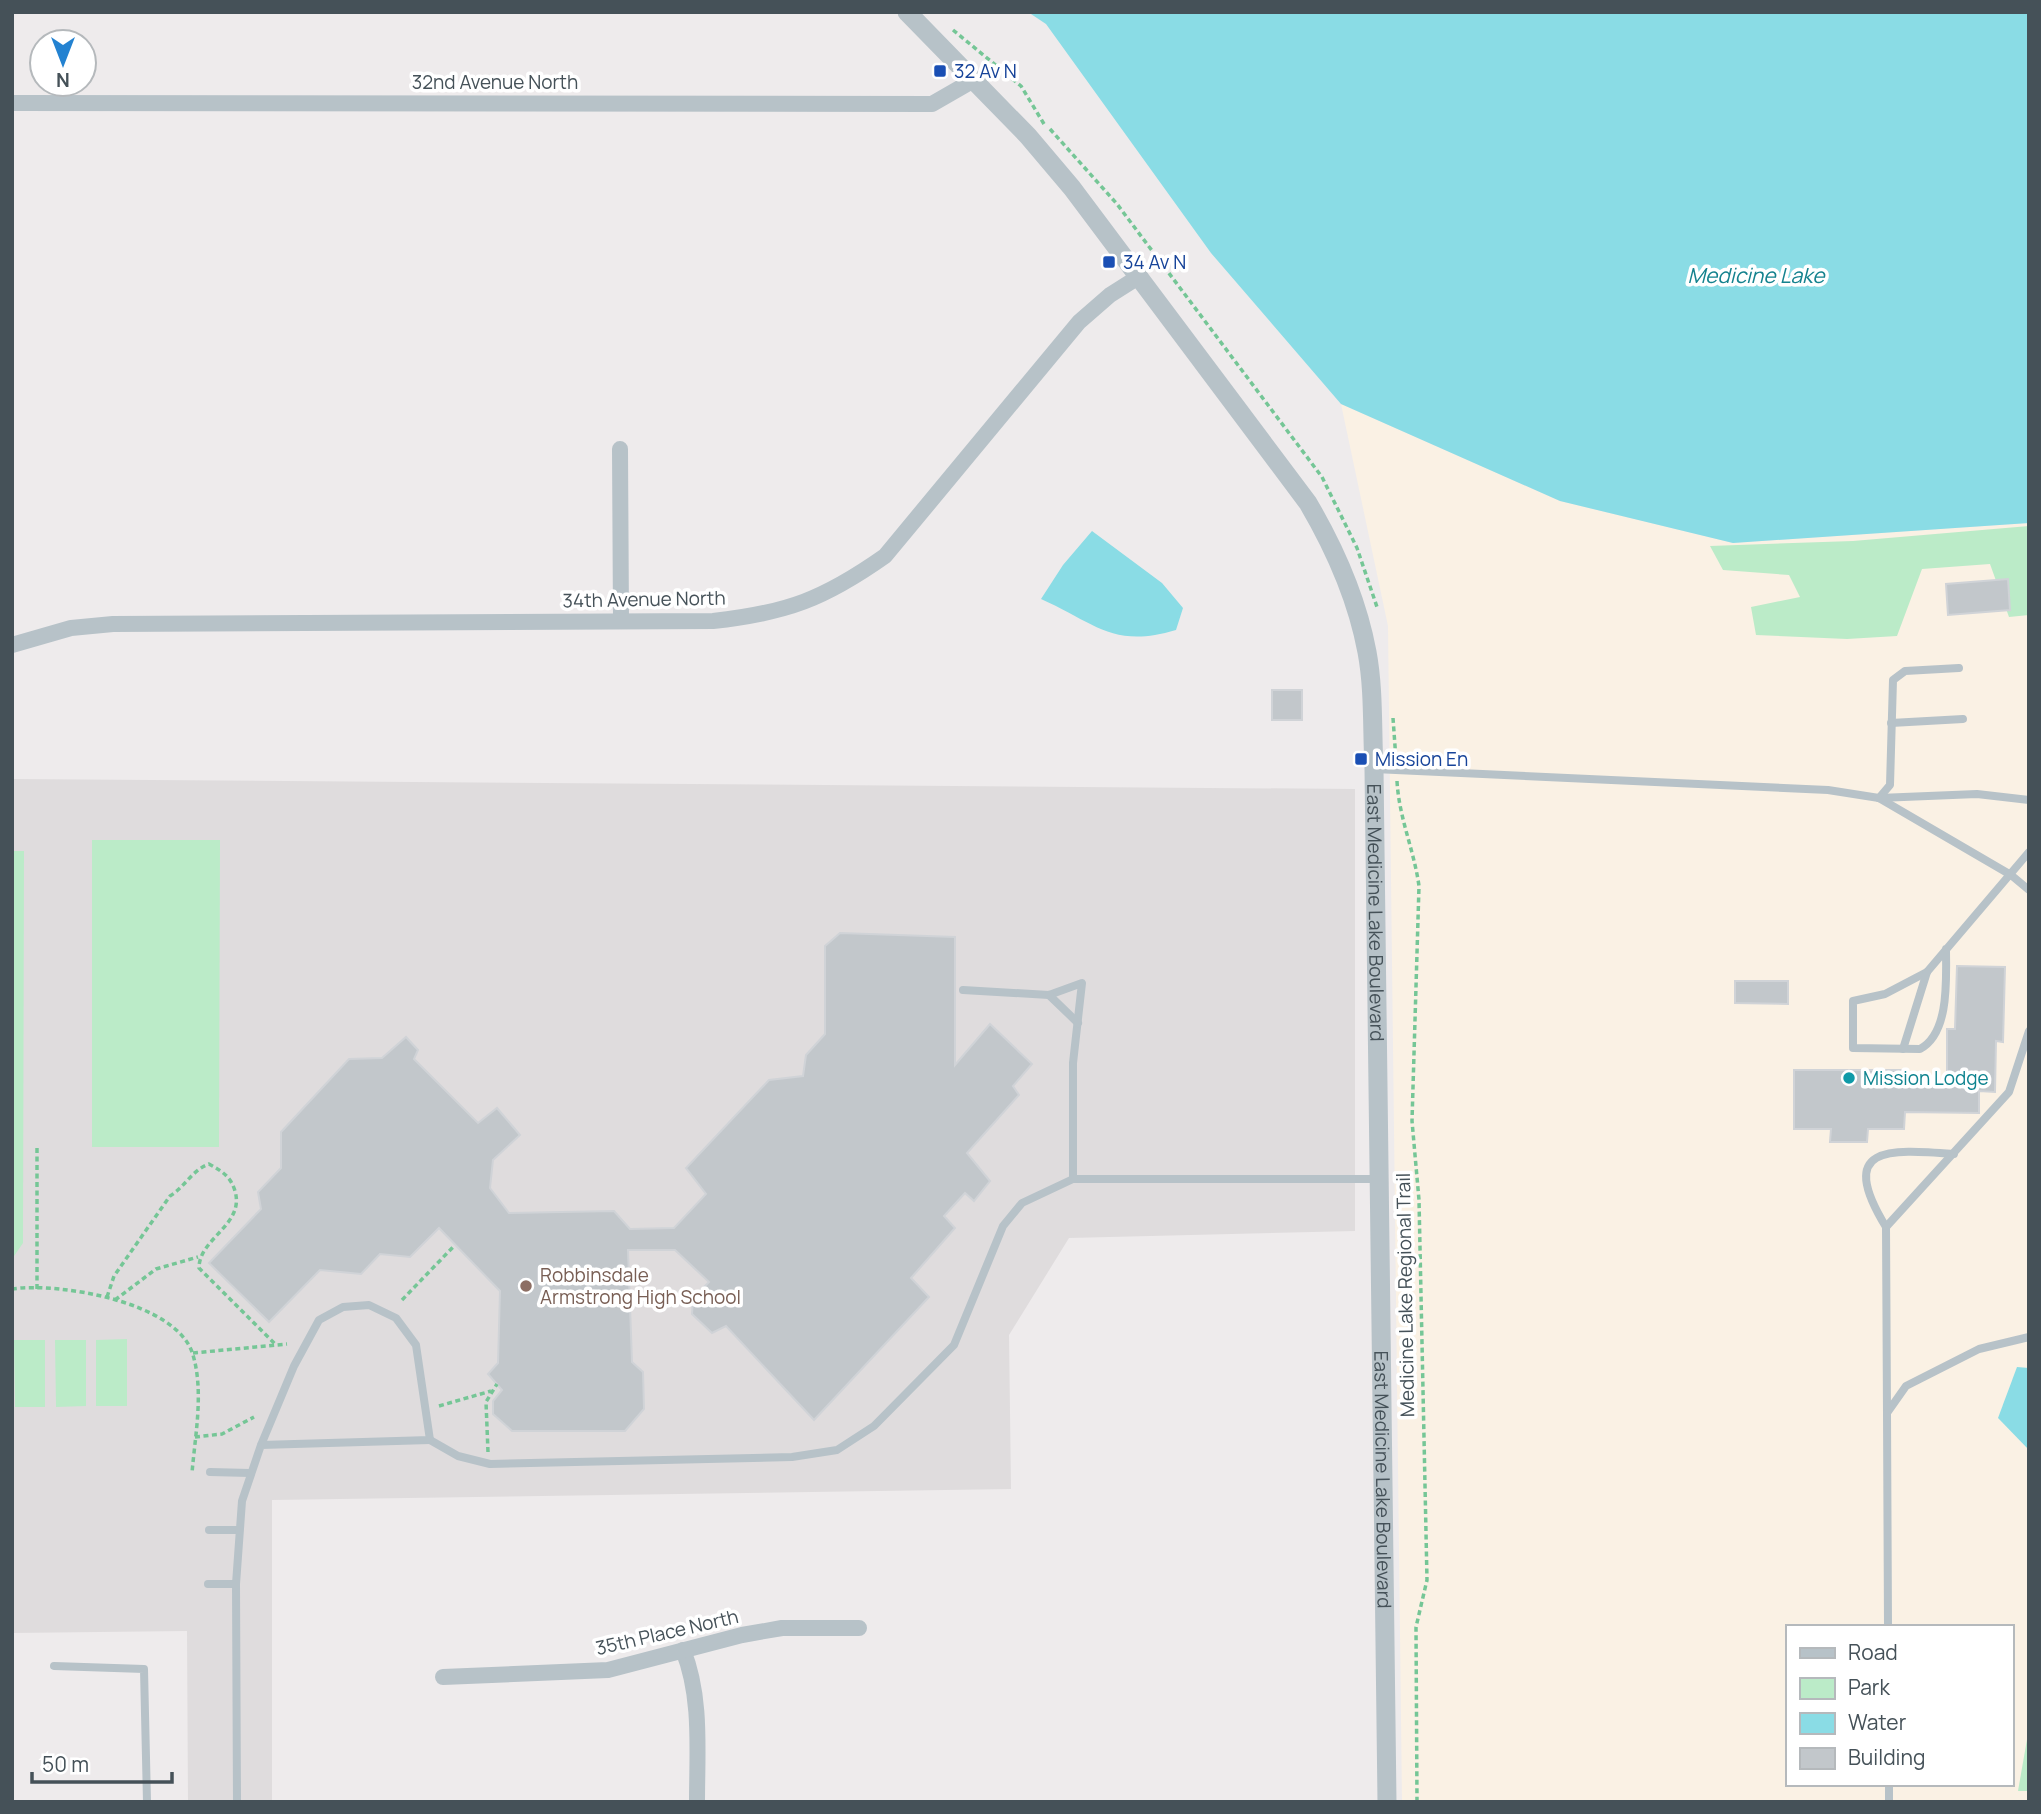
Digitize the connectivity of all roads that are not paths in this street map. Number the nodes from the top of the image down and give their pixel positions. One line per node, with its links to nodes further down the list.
1 (906, 12): 2 (street, East Medicine Lake Boulevard)
2 (972, 81): 3 (street, 32nd Avenue North); 4 (street, East Medicine Lake Boulevard)
3 (12, 103)
4 (1140, 276): 6 (street, 34th Avenue North); 11 (street, East Medicine Lake Boulevard)
5 (620, 449): 6 (street)
6 (621, 621): 7 (street, 34th Avenue North)
7 (12, 645)
8 (1959, 668): 10 (lane)
9 (1963, 719): 10 (lane)
10 (1891, 723): 12 (lane)
11 (1374, 769): 12 (lane); 26 (street, East Medicine Lake Boulevard)
12 (1879, 797): 13 (lane); 15 (lane)
13 (2029, 800)
14 (2029, 852): 15 (lane)
15 (2011, 875): 16 (lane); 17 (lane)
16 (2029, 891)
17 (1946, 949): 18 (lane); 23 (lane)
18 (1927, 972): 23 (lane); 23 (lane)
19 (963, 990): 20 (lane)
20 (1049, 995): 21 (lane); 21 (lane)
21 (1078, 1023): 25 (lane)
22 (2029, 1031): 24 (lane)
23 (1903, 1049)
24 (1954, 1154): 27 (lane); 27 (lane)
25 (1073, 1179): 26 (lane); 30 (lane)
26 (1380, 1179): 46 (street, East Medicine Lake Boulevard)
27 (1886, 1227): 29 (lane)
28 (2029, 1337): 29 (lane)
29 (1887, 1413): 38 (lane)
30 (430, 1440): 31 (lane); 31 (lane)
31 (261, 1445): 33 (lane)
32 (210, 1472): 33 (lane)
33 (250, 1473): 35 (lane)
34 (209, 1530): 35 (lane)
35 (238, 1531): 37 (lane)
36 (208, 1584): 37 (lane)
37 (236, 1584): 44 (lane)
38 (1888, 1625)
39 (859, 1628): 40 (street, 35th Place North)
40 (683, 1650): 42 (street, 35th Place North); 45 (street)
41 (54, 1666): 43 (lane)
42 (443, 1677)
43 (147, 1802)
44 (237, 1802)
45 (697, 1802)
46 (1387, 1802)

